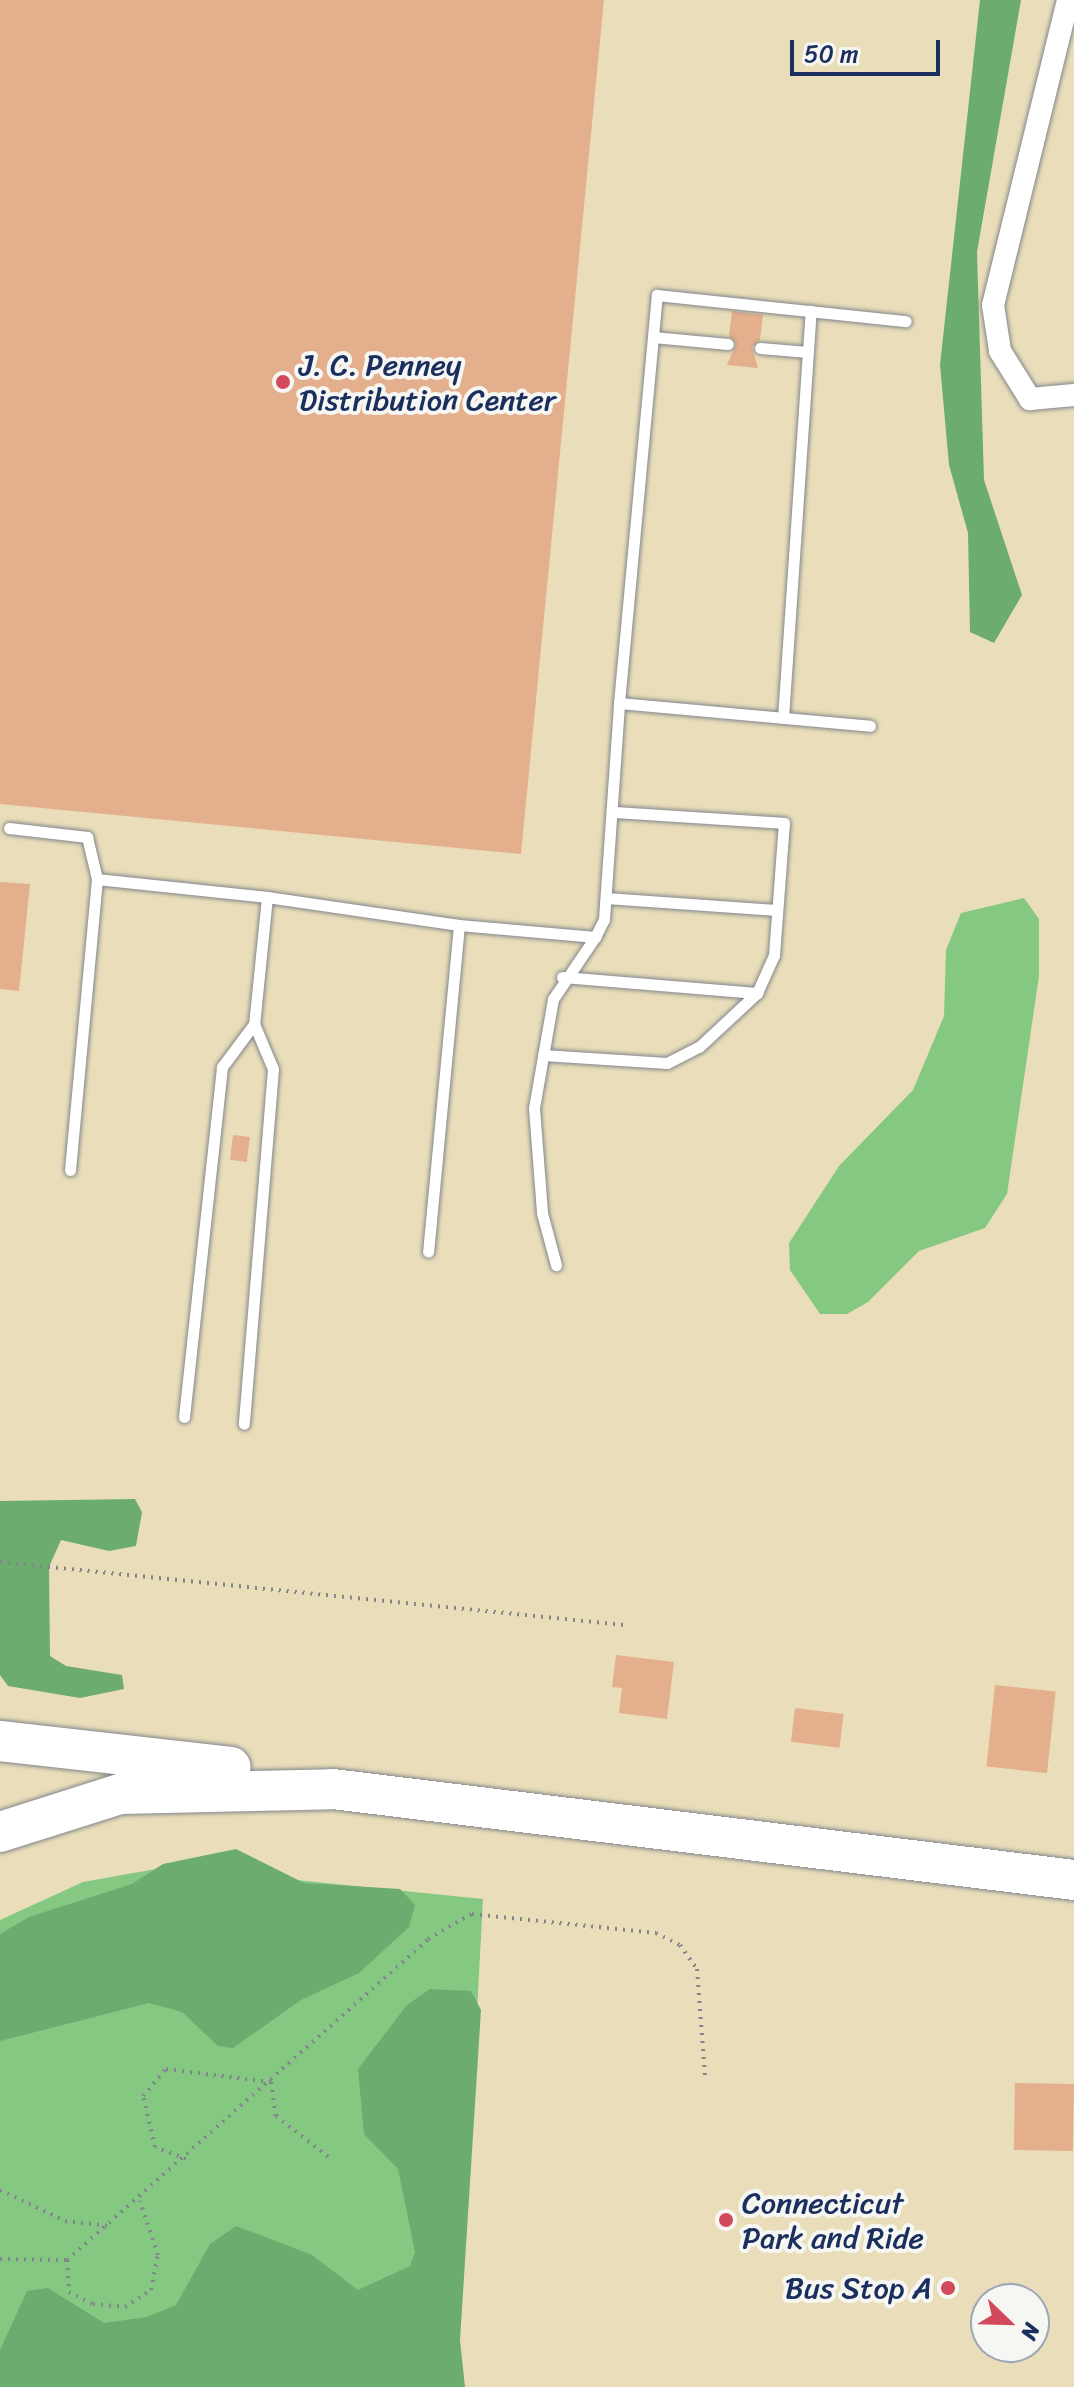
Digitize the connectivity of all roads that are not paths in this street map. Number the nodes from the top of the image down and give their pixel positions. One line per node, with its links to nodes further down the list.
1 (1068, 0): 8 (street)
2 (811, 311): 3 (lane); 4 (lane); 7 (lane)
3 (906, 321)
4 (653, 337): 5 (lane); 9 (lane)
5 (728, 344)
6 (760, 348): 7 (lane)
7 (808, 352): 10 (lane)
8 (1074, 395)
9 (619, 703): 10 (lane); 12 (lane)
10 (783, 718): 11 (lane)
11 (870, 726)
12 (612, 812): 16 (lane); 17 (lane)
13 (9, 828): 14 (lane)
14 (97, 879): 15 (lane); 24 (lane)
15 (267, 897): 18 (lane); 22 (lane)
16 (606, 898): 17 (lane); 19 (lane)
17 (777, 910): 21 (lane)
18 (459, 925): 19 (lane); 25 (lane)
19 (595, 937): 20 (lane)
20 (562, 977): 21 (lane); 23 (lane)
21 (757, 993): 23 (lane)
22 (254, 1024): 27 (lane); 28 (lane)
23 (543, 1055): 26 (lane)
24 (70, 1170)
25 (428, 1252)
26 (556, 1265)
27 (184, 1417)
28 (244, 1424)
29 (0, 1741): 30 (highway)
30 (333, 1789): 31 (highway); 32 (highway)
31 (0, 1832)
32 (1074, 1880)

